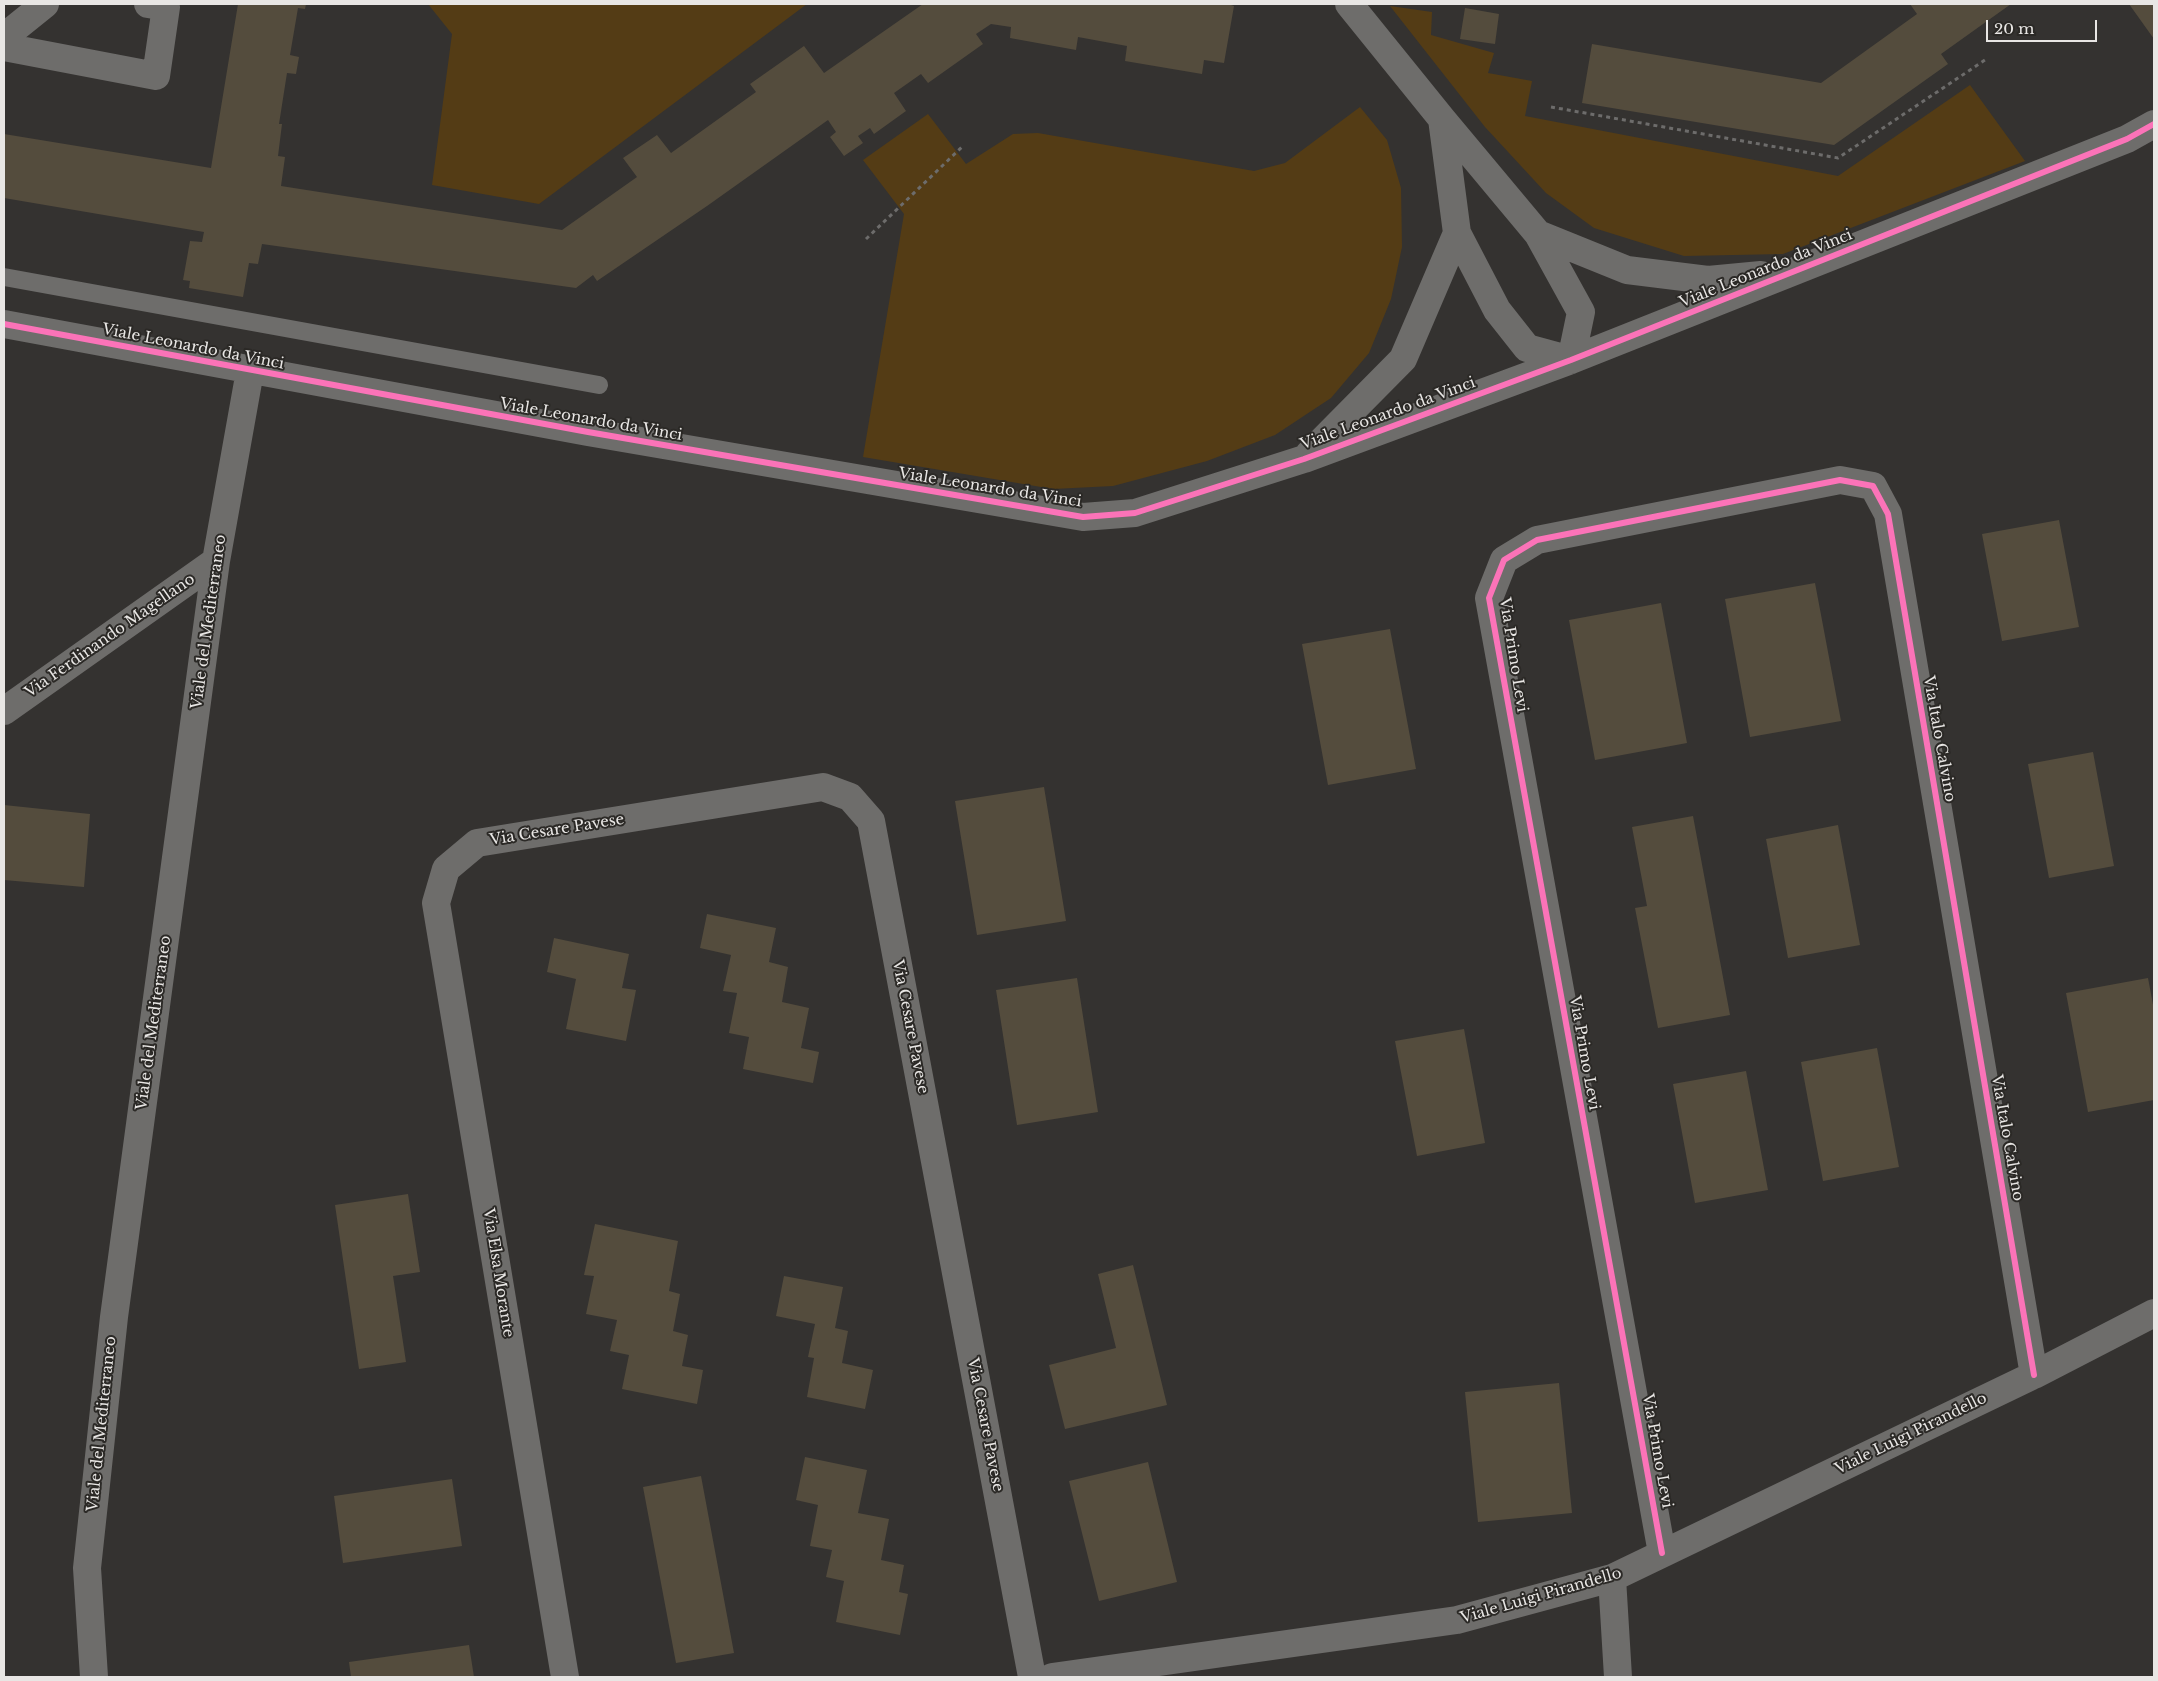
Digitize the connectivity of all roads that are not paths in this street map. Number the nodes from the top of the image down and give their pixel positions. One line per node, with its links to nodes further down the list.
1 (44, 4): 4 (street)
2 (148, 4): 5 (street)
3 (1349, 4): 6 (street)
4 (4, 37)
5 (4, 47)
6 (1442, 119): 8 (street); 9 (street)
7 (2154, 124): 10 (street, Viale Leonardo da Vinci)
8 (1457, 233): 13 (street); 16 (street)
9 (1538, 234): 10 (street); 13 (street)
10 (1797, 271): 13 (street, Viale Leonardo da Vinci)
11 (4, 277): 15 (lane)
12 (4, 324): 14 (street, Viale Leonardo da Vinci)
13 (1571, 360): 16 (street, Viale Leonardo da Vinci)
14 (250, 371): 16 (street, Viale Leonardo da Vinci); 18 (street, Viale del Mediterraneo)
15 (599, 385)
16 (1304, 459)
17 (1504, 560): 22 (street, Via Italo Calvino); 23 (street, Via Primo Levi)
18 (216, 561): 19 (street, Via Ferdinando Magellano); 26 (street, Viale del Mediterraneo)
19 (4, 711)
20 (446, 869): 27 (street, Via Elsa Morante); 28 (street, Via Cesare Pavese)
21 (2154, 1313): 22 (street, Viale Luigi Pirandello)
22 (2034, 1375): 23 (street, Viale Luigi Pirandello)
23 (1662, 1553): 24 (street, Viale Luigi Pirandello)
24 (1612, 1578): 25 (street, Viale Luigi Pirandello); 30 (street)
25 (1195, 1667): 29 (street, Viale Luigi Pirandello)
26 (94, 1677)
27 (565, 1677)
28 (1032, 1677)
29 (1052, 1677)
30 (1618, 1677)

